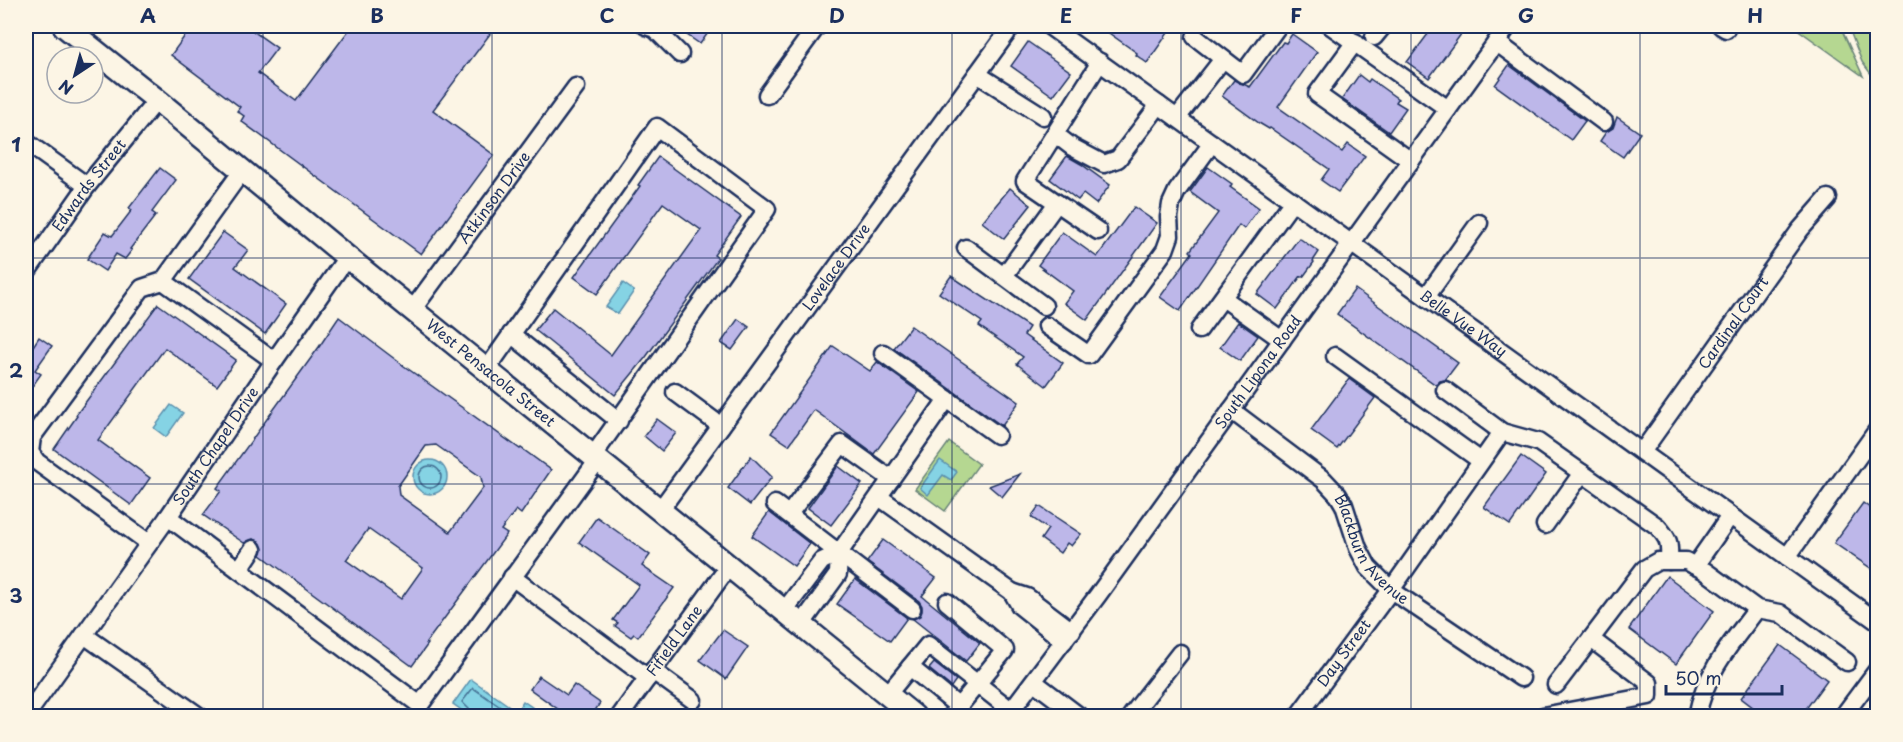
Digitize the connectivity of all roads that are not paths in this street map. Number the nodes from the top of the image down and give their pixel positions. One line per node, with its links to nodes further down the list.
1 (68, 26): 18 (main road, West Pensacola Street)
2 (817, 26): 17 (street)
3 (1012, 26): 15 (street, Lovelace Drive)
4 (1049, 26): 14 (street, Belle Vue Way)
5 (1278, 26): 13 (street)
6 (1331, 26): 10 (street)
7 (1508, 26): 11 (street, South Lipona Road)
8 (653, 27): 12 (street)
9 (1196, 37): 13 (street)
10 (1355, 42): 20 (street); 27 (street)
11 (1496, 42): 20 (street, South Lipona Road); 23 (street)
12 (680, 54)
13 (1223, 58): 22 (street)
14 (1100, 62): 19 (street, Belle Vue Way); 24 (street)
15 (977, 74): 21 (street); 58 (street, Lovelace Drive)
16 (576, 87): 44 (street, Atkinson Drive)
17 (767, 95)
18 (157, 100): 28 (main road, West Pensacola Street); 29 (street, Edwards Street)
19 (1159, 105): 22 (street, Belle Vue Way); 24 (street)
20 (1448, 109): 27 (street, South Lipona Road)
21 (1043, 116)
22 (1177, 118): 26 (street, Belle Vue Way)
23 (1604, 122)
24 (1055, 134): 32 (street)
25 (26, 142): 29 (street)
26 (1212, 143): 31 (street, Belle Vue Way); 45 (street)
27 (1411, 161): 35 (street, South Lipona Road)
28 (242, 171): 37 (main road, West Pensacola Street); 40 (street)
29 (87, 186): 38 (street, Edwards Street)
30 (1828, 198): 62 (street, Cardinal Court)
31 (1293, 201): 35 (street, Belle Vue Way); 42 (street)
32 (1057, 203): 34 (street); 39 (street)
33 (1479, 223): 41 (street)
34 (1098, 231)
35 (1352, 243): 41 (street, Belle Vue Way); 48 (street, South Lipona Road)
36 (966, 248): 39 (street)
37 (347, 257): 44 (main road, West Pensacola Street); 51 (street, South Chapel Drive)
38 (26, 273)
39 (1004, 276): 43 (street)
40 (163, 281): 51 (street); 74 (street)
41 (1426, 297): 62 (street, Belle Vue Way)
42 (1223, 298): 46 (street); 48 (street)
43 (1044, 306)
44 (413, 309): 52 (main road, West Pensacola Street)
45 (1047, 326)
46 (1199, 330)
47 (512, 334): 52 (street); 57 (street); 57 (street)
48 (1282, 340): 56 (street, South Lipona Road)
49 (883, 353): 55 (street)
50 (1335, 356): 64 (street)
51 (274, 361): 72 (street, South Chapel Drive)
52 (487, 369): 63 (main road, West Pensacola Street)
53 (1445, 390): 60 (street)
54 (675, 392): 58 (street)
55 (947, 399): 61 (street); 66 (street)
56 (1231, 410): 85 (street, Blackburn Avenue); 93 (street, South Lipona Road)
57 (618, 421): 63 (street)
58 (721, 426): 69 (street, Lovelace Drive)
59 (1878, 429): 77 (street)
60 (1502, 432): 64 (street, Day Street); 65 (street)
61 (997, 435)
62 (1642, 452): 71 (street, Belle Vue Way)
63 (596, 458): 69 (main road, West Pensacola Street); 83 (street)
64 (1481, 461): 85 (street, Day Street)
65 (1582, 472): 73 (street); 78 (street)
66 (891, 479): 67 (street); 70 (street)
67 (879, 496): 76 (street); 93 (street)
68 (775, 504): 70 (street)
69 (660, 510): 79 (main road, West Pensacola Street)
70 (789, 514): 76 (street)
71 (1730, 516): 77 (street, Belle Vue Way); 80 (street)
72 (168, 517): 74 (street, South Chapel Drive); 82 (street)
73 (1545, 525)
74 (149, 543): 92 (street, South Chapel Drive)
75 (253, 549): 82 (street)
76 (839, 553): 81 (street); 84 (street); 87 (street)
77 (1787, 557): 90 (street, Belle Vue Way)
78 (1669, 561): 80 (street); 94 (street)
79 (729, 566): 89 (main road, West Pensacola Street); 99 (street, Fifield Lane)
80 (1695, 566): 88 (street)
81 (816, 569): 84 (street); 89 (street)
82 (239, 570): 83 (street)
83 (512, 577): 99 (street)
84 (832, 583): 91 (street)
85 (1391, 590): 100 (street, Blackburn Avenue); 114 (street, Day Street)
86 (947, 602): 102 (street)
87 (912, 609)
88 (1756, 609): 96 (street); 116 (street)
89 (784, 611): 91 (main road, West Pensacola Street)
90 (1878, 622)
91 (801, 625): 104 (main road, West Pensacola Street)
92 (84, 634): 108 (street, South Chapel Drive); 109 (street)
93 (1068, 636): 101 (street, South Lipona Road)
94 (1591, 639): 103 (street); 115 (street)
95 (1180, 653): 113 (street)
96 (1846, 662)
97 (909, 667): 102 (street); 104 (street); 106 (street)
98 (1878, 669): 117 (street)
99 (651, 674): 105 (street); 110 (street, Fifield Lane)
100 (1521, 678)
101 (1034, 682): 107 (street, South Lipona Road); 112 (street)
102 (977, 684): 106 (street); 107 (street)
103 (1556, 685)
104 (887, 695): 111 (main road, West Pensacola Street)
105 (693, 700)
106 (955, 712)
107 (1010, 714)
108 (26, 717)
109 (199, 717)
110 (620, 717)
111 (914, 717)
112 (1079, 717)
113 (1131, 717)
114 (1298, 717)
115 (1543, 717)
116 (1698, 717)
117 (1843, 717)

